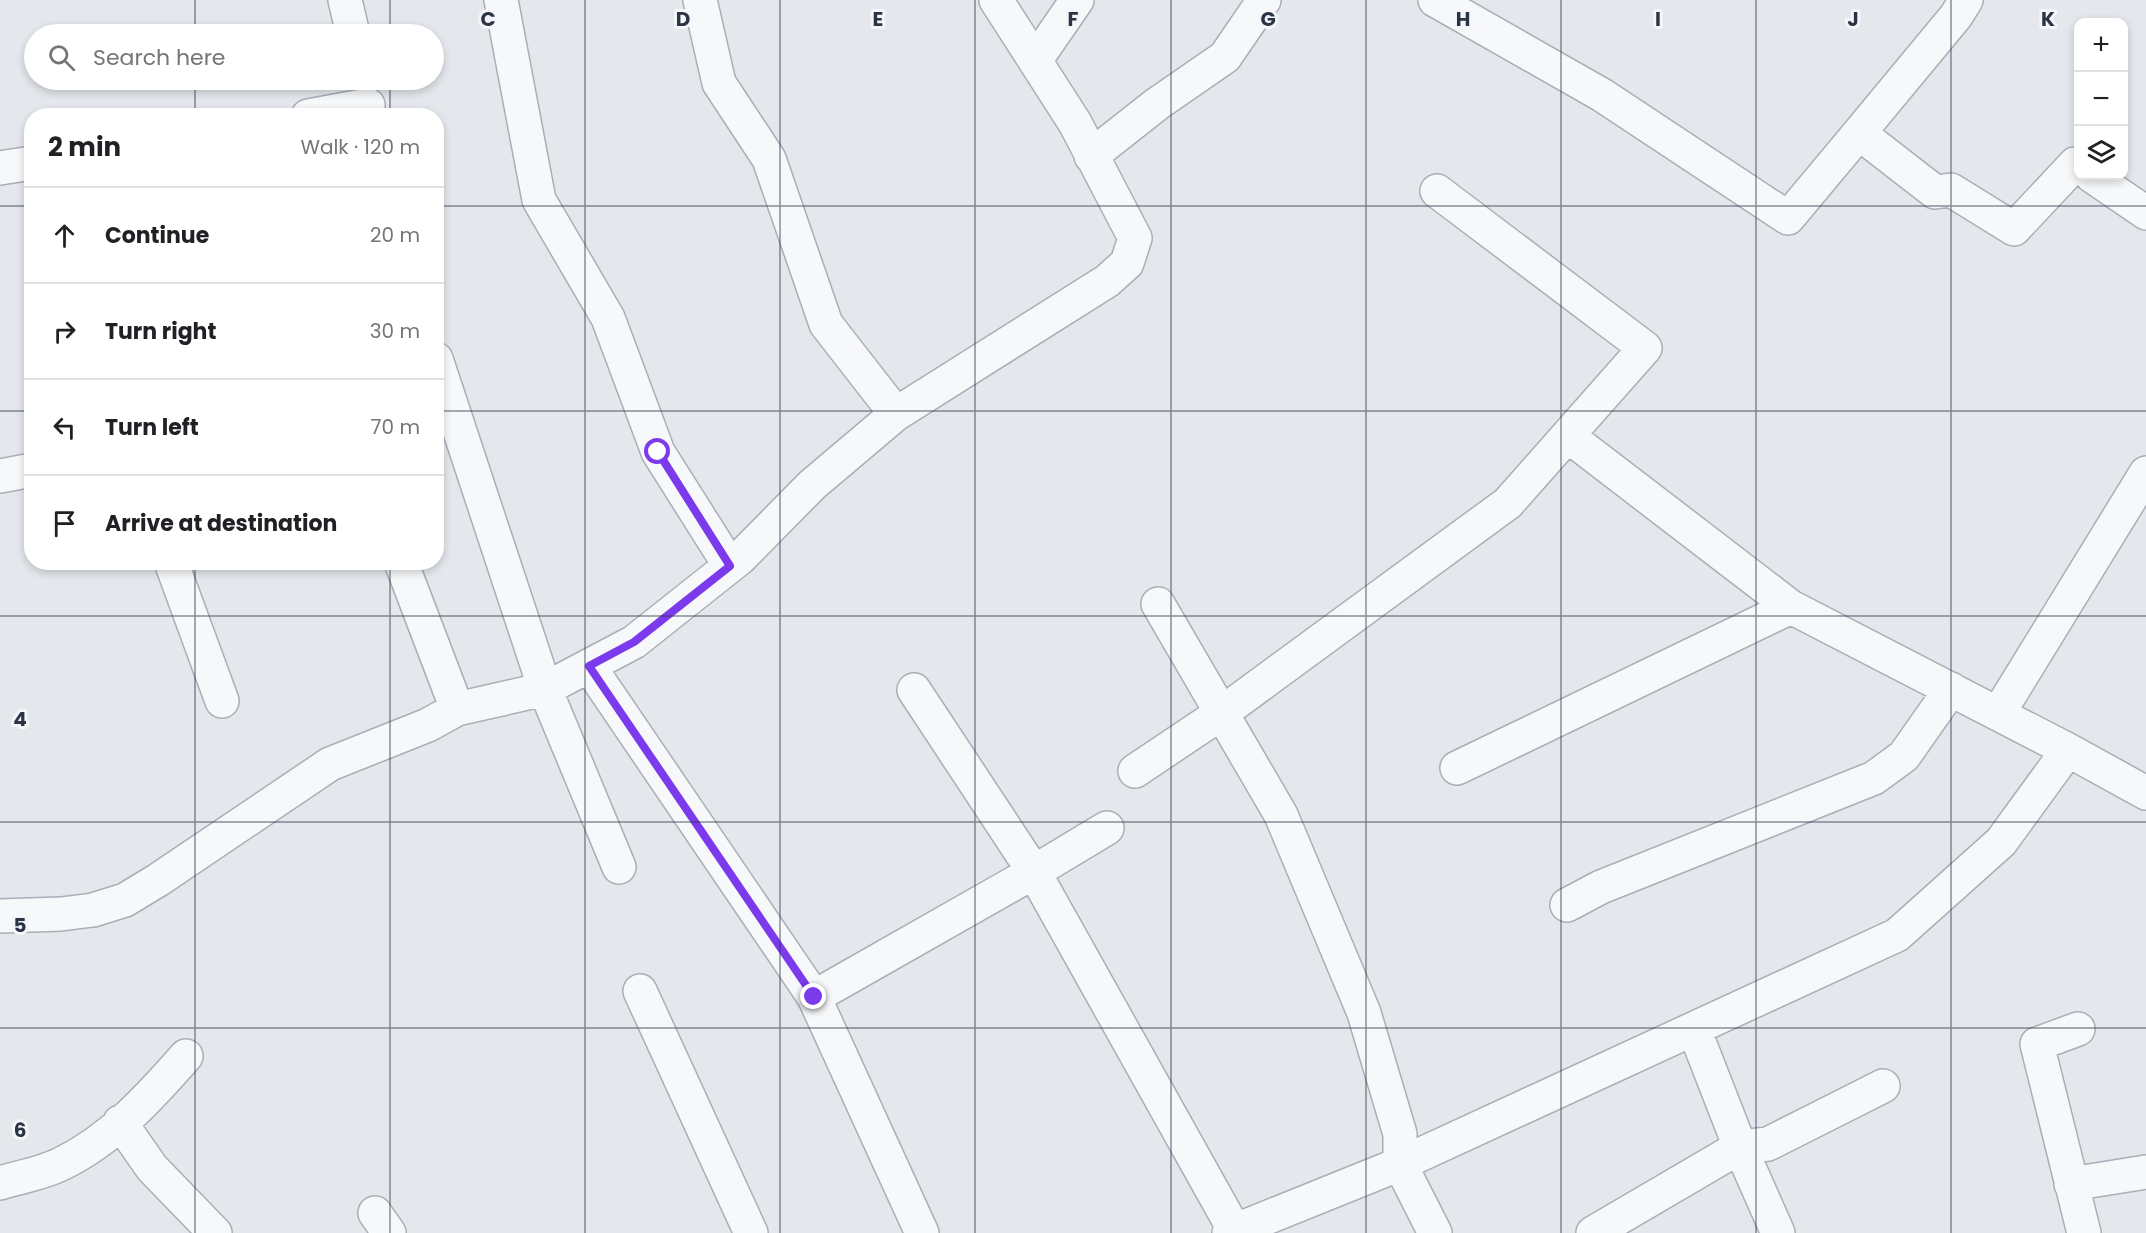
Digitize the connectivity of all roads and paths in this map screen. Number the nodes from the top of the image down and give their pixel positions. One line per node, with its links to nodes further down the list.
1 (345, 0): 9 (street)
2 (501, 0): 27 (street)
3 (700, 0): 22 (street)
4 (996, 0): 10 (street)
5 (1077, 0): 10 (street)
6 (1264, 0): 14 (street)
7 (1435, 0): 13 (street)
8 (1966, 0): 13 (street)
9 (350, 24)
10 (1035, 61): 14 (street)
11 (367, 100): 12 (street)
12 (338, 108)
13 (1859, 133): 16 (street)
14 (1091, 156): 22 (street)
15 (24, 164): 17 (street)
16 (2074, 165)
17 (0, 168)
18 (2098, 180): 20 (street)
19 (1437, 191): 23 (street)
20 (2146, 213)
21 (444, 383): 33 (street)
22 (896, 414): 27 (street)
23 (1568, 436): 31 (street); 38 (street)
24 (24, 472): 26 (street)
25 (2146, 473): 39 (street)
26 (0, 476)
27 (730, 566): 32 (street)
28 (174, 570): 36 (street)
29 (404, 570): 37 (street)
30 (1158, 604): 38 (street)
31 (1791, 607): 34 (street); 41 (street)
32 (589, 666): 33 (street); 50 (street)
33 (545, 689): 37 (street); 45 (street)
34 (1951, 689): 39 (street); 47 (street)
35 (914, 690): 46 (street)
36 (222, 701)
37 (457, 709): 48 (street)
38 (1223, 712): 42 (street); 57 (street)
39 (1998, 714): 40 (street)
40 (2068, 750): 43 (street); 51 (street)
41 (1457, 768)
42 (1135, 771)
43 (2146, 793)
44 (1107, 828): 46 (street)
45 (618, 867)
46 (1034, 872): 50 (street); 61 (street)
47 (1567, 905)
48 (0, 916)
49 (640, 991): 63 (street)
50 (814, 997): 64 (street)
51 (1694, 1029): 56 (street); 57 (street)
52 (2078, 1029): 60 (street)
53 (186, 1056): 55 (street)
54 (1883, 1086): 56 (street)
55 (120, 1122): 59 (street); 62 (street)
56 (1740, 1147): 66 (street); 67 (street)
57 (1400, 1164): 61 (street); 65 (street)
58 (2146, 1172): 60 (street)
59 (0, 1183)
60 (2071, 1184): 68 (street)
61 (1232, 1232)
62 (215, 1233)
63 (751, 1233)
64 (922, 1233)
65 (1435, 1233)
66 (1593, 1233)
67 (1778, 1233)
68 (2084, 1233)

